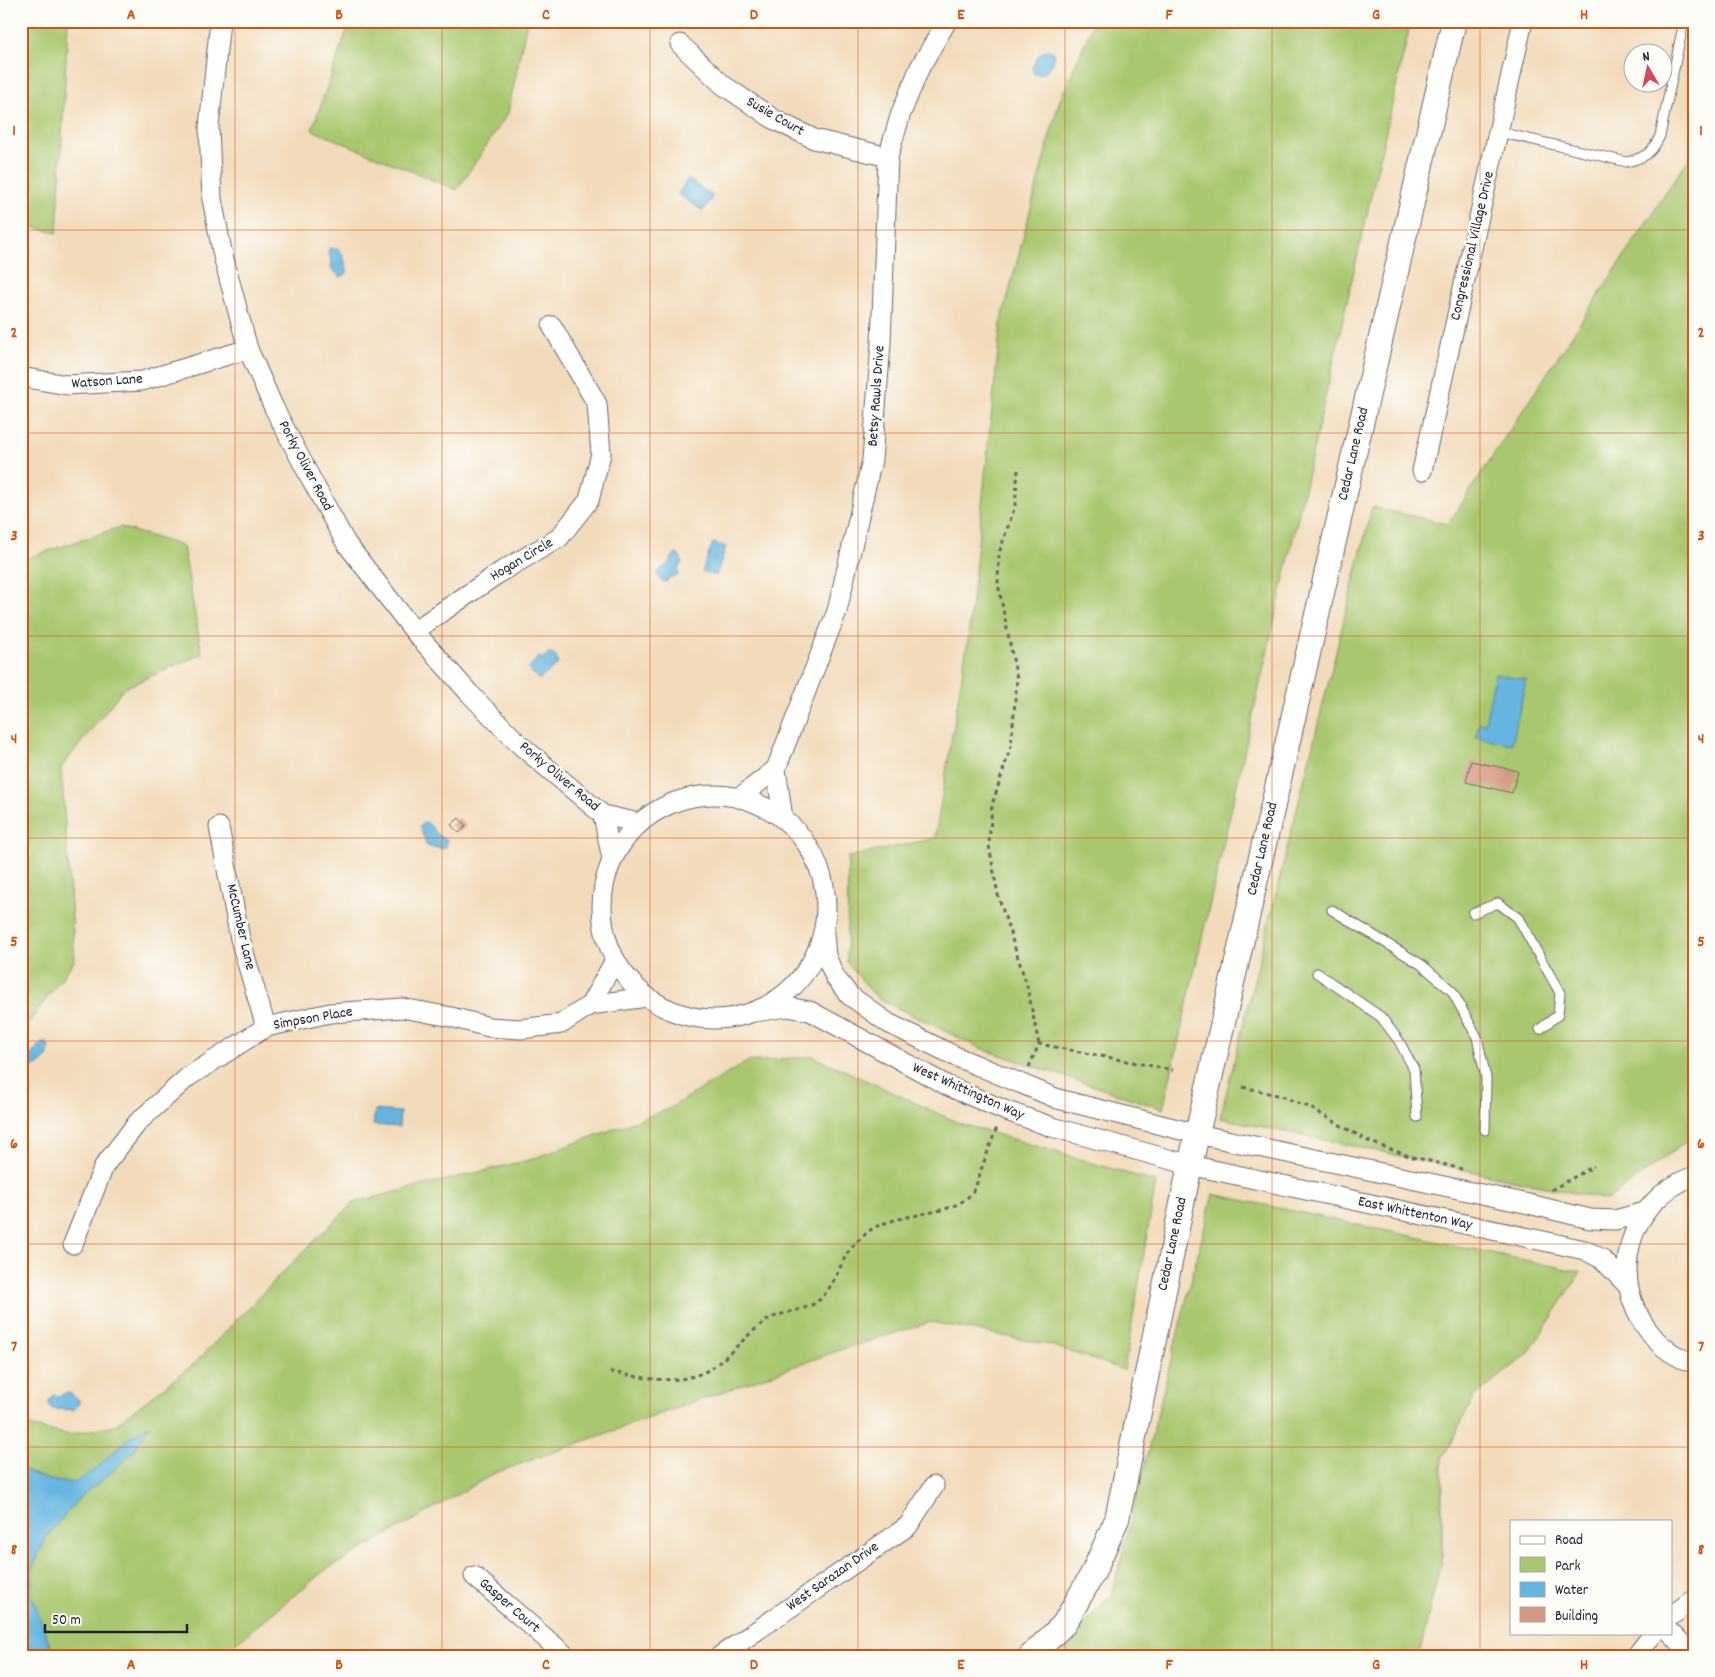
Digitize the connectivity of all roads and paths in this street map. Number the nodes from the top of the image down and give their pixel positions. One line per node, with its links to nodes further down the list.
1 (220, 21): 10 (street, Porky Oliver Road)
2 (947, 21): 8 (street, Betsy Rawls Drive)
3 (1454, 21): 39 (street, Cedar Lane Road)
4 (1523, 21): 7 (street, Congressional Village Drive)
5 (1684, 21): 7 (lane)
6 (680, 44): 8 (street, Susie Court)
7 (1499, 132): 13 (street, Congressional Village Drive)
8 (888, 157): 15 (street, Betsy Rawls Drive)
9 (552, 326): 14 (street, Hogan Circle)
10 (248, 349): 11 (street, Watson Lane); 14 (street, Porky Oliver Road)
11 (21, 377)
12 (1018, 470): 32 (path)
13 (1422, 471)
14 (414, 630): 17 (street, Porky Oliver Road)
15 (776, 769): 16 (street); 18 (street, Betsy Rawls Drive)
16 (739, 798): 18 (street); 19 (street)
17 (603, 815): 19 (street, Porky Oliver Road); 21 (street, Porky Oliver Road)
18 (783, 818): 24 (street)
19 (639, 823): 21 (street)
20 (219, 827): 30 (street, McCumber Lane)
21 (612, 858): 25 (street)
22 (1332, 910): 38 (lane)
23 (1473, 913): 31 (lane)
24 (824, 933): 29 (street); 34 (street, West Whittington Way)
25 (615, 960): 27 (street); 28 (street, Simpson Place)
26 (1317, 973): 37 (lane)
27 (647, 997): 28 (street, Simpson Place); 29 (street)
28 (590, 1005): 30 (street, Simpson Place)
29 (755, 1012): 36 (street, West Whittington Way)
30 (266, 1026): 46 (street, Simpson Place)
31 (1540, 1029)
32 (1039, 1044): 33 (path); 34 (path)
33 (1173, 1070)
34 (1021, 1084): 39 (street, West Whittington Way)
35 (1243, 1088): 42 (path)
36 (1004, 1110): 40 (street, West Whittington Way); 49 (path)
37 (1417, 1117)
38 (1485, 1130)
39 (1197, 1134): 40 (street, Cedar Lane Road); 45 (street)
40 (1190, 1165): 47 (street, East Whittenton Way); 58 (street, Cedar Lane Road)
41 (1594, 1166): 44 (path)
42 (1466, 1170)
43 (1694, 1176): 45 (street)
44 (1546, 1188)
45 (1645, 1212): 47 (street)
46 (73, 1244)
47 (1628, 1286): 48 (street)
48 (1694, 1362)
49 (610, 1372)
50 (934, 1486): 57 (street, West Sarazan Drive)
51 (474, 1576): 56 (street, Gasper Court)
52 (1694, 1598): 53 (street)
53 (1672, 1615)
54 (1653, 1634): 59 (street)
55 (1672, 1634): 60 (street)
56 (566, 1656)
57 (720, 1656)
58 (1031, 1656)
59 (1636, 1656)
60 (1693, 1656)

